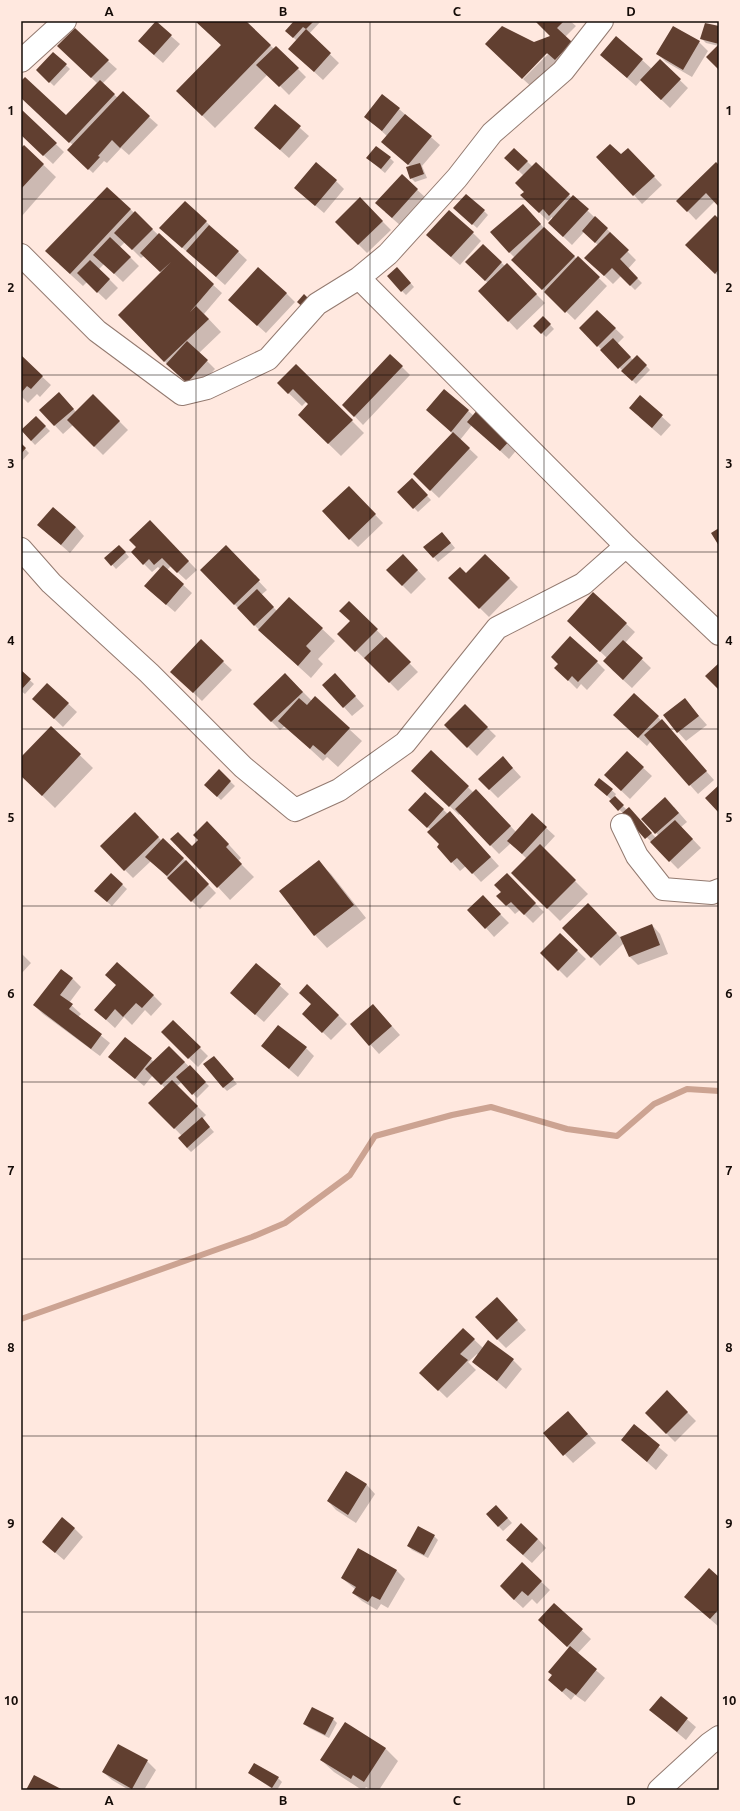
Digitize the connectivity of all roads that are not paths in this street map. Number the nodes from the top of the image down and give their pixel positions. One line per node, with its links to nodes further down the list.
1 (65, 21): 3 (street)
2 (602, 21): 5 (street)
3 (21, 61)
4 (21, 255): 5 (street)
5 (359, 278): 6 (street)
6 (626, 546): 7 (street); 8 (street)
7 (21, 549)
8 (719, 634)
9 (622, 824): 10 (street)
10 (719, 890)
11 (719, 1737): 12 (street)
12 (660, 1790)

